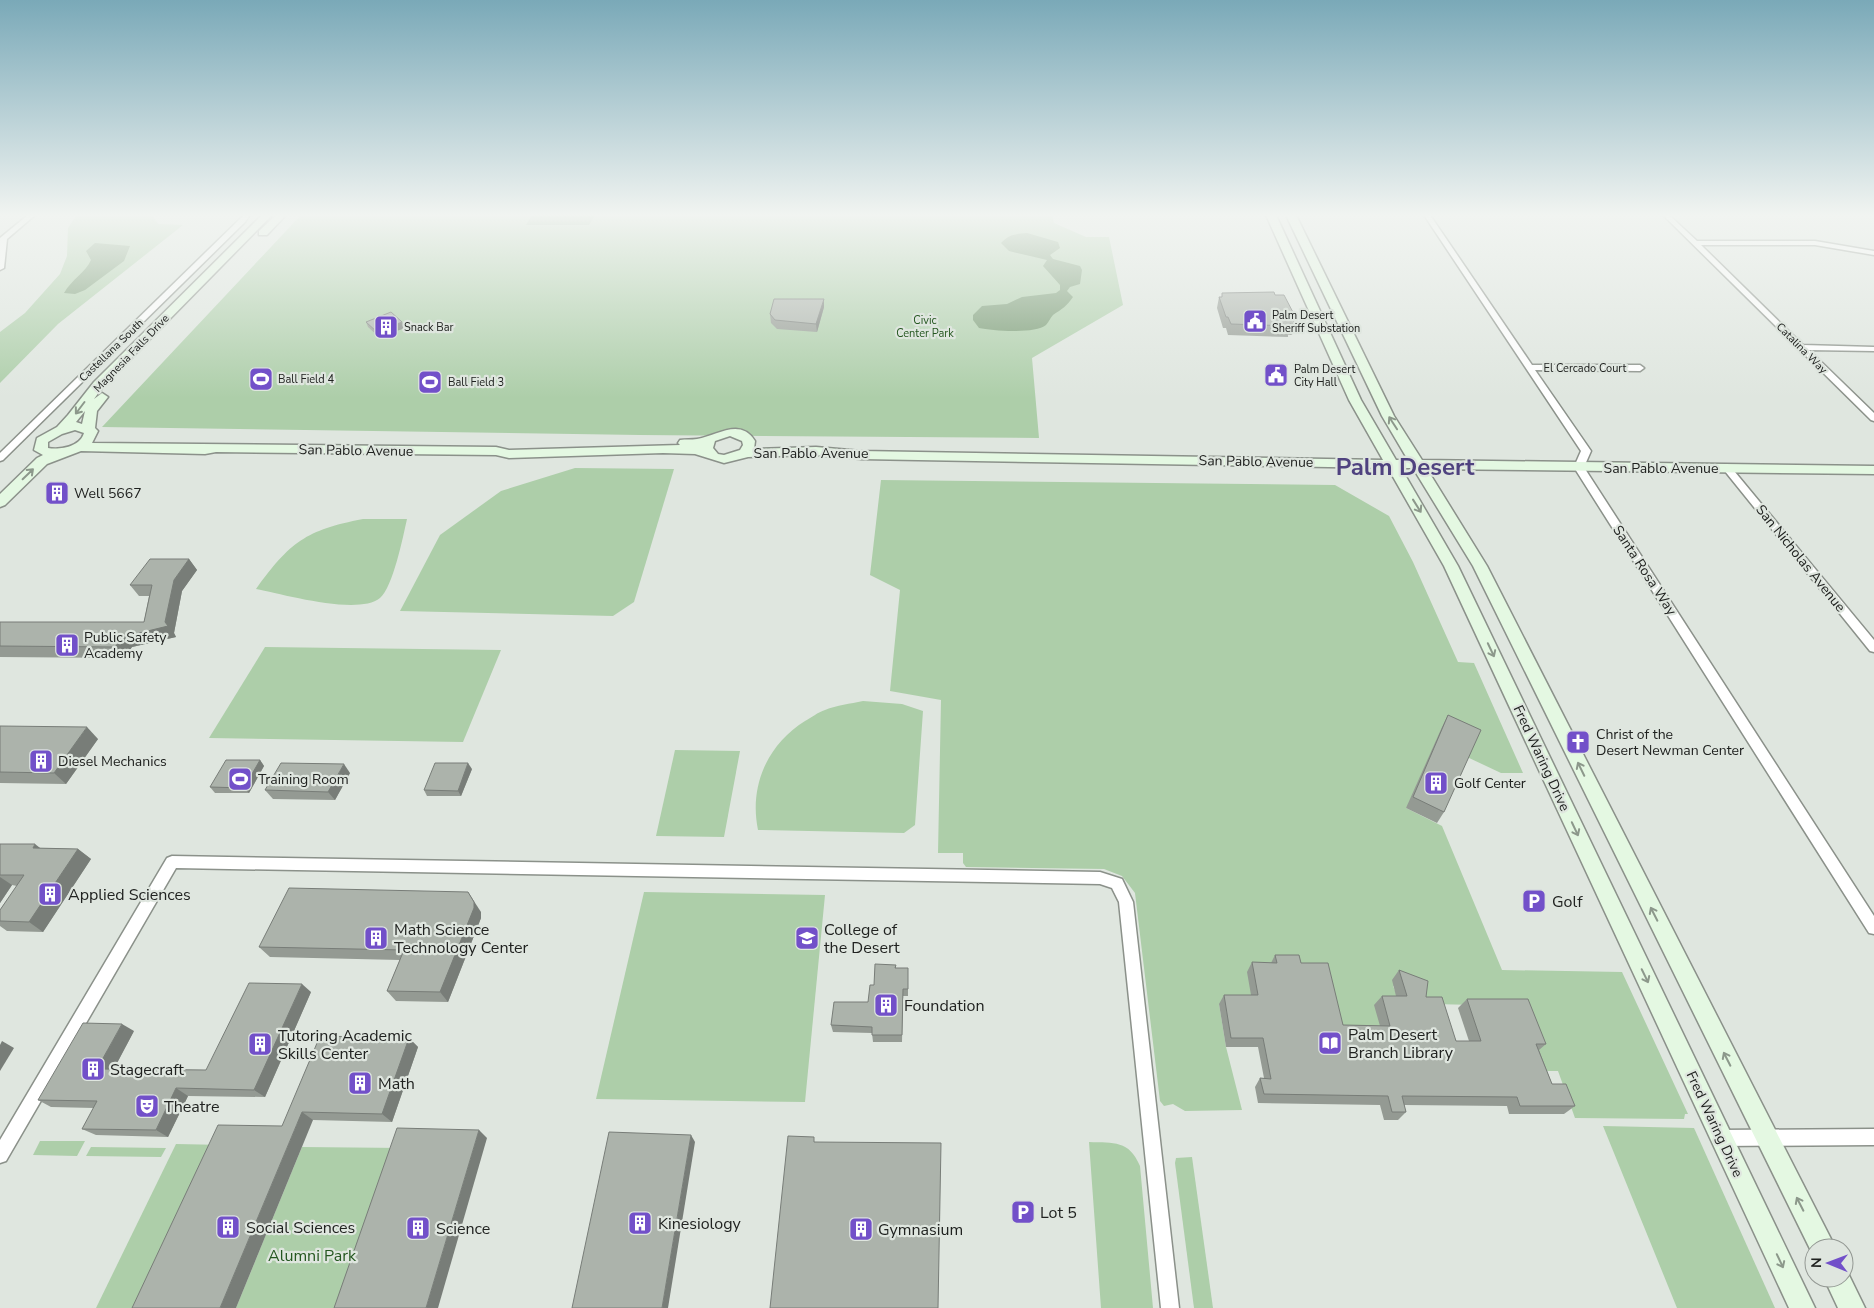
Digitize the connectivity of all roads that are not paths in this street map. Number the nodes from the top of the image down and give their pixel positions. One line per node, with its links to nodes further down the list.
1 (186, 276): 23 (street, Castellana South)
2 (206, 276): 13 (street, Magnesia Falls Drive, one-way to 13)
3 (220, 276): 14 (street, Magnesia Falls Drive)
4 (1299, 276): 24 (street, Fred Waring Drive)
5 (1321, 276): 25 (street, Fred Waring Drive, one-way to 5)
6 (1468, 276): 10 (street)
7 (1729, 276): 8 (street, Catalina Way)
8 (1802, 348): 9 (street); 12 (street, Catalina Way)
9 (1874, 349)
10 (1529, 367): 11 (street, El Cercado Court); 26 (street)
11 (1640, 368)
12 (1874, 418)
13 (61, 430): 14 (street); 16 (street)
14 (89, 431): 17 (street); 19 (street, San Pablo Avenue)
15 (710, 439): 18 (street, San Pablo Avenue); 20 (street, San Pablo Avenue); 22 (street)
16 (40, 446): 21 (street); 29 (street)
17 (78, 447): 19 (street, San Pablo Avenue); 21 (street)
18 (747, 447): 22 (street, San Pablo Avenue); 24 (street, San Pablo Avenue)
19 (216, 448): 20 (street, San Pablo Avenue)
20 (496, 451): 22 (street, San Pablo Avenue)
21 (60, 452): 30 (street, one-way to 21)
22 (709, 454)
23 (0, 458)
24 (1392, 464): 25 (street, San Pablo Avenue); 33 (street, Fred Waring Drive, one-way to 33)
25 (1419, 464): 26 (street, San Pablo Avenue); 35 (street, Fred Waring Drive, one-way to 25)
26 (1580, 467): 27 (street, San Pablo Avenue); 32 (street, Santa Rosa Way)
27 (1727, 468): 28 (street, San Pablo Avenue); 31 (street, San Nicholas Avenue)
28 (1874, 470)
29 (0, 486)
30 (0, 502)
31 (1874, 648)
32 (1874, 928)
33 (1722, 1138): 35 (street); 40 (street, Fred Waring Drive, one-way to 40)
34 (1874, 1138): 35 (street)
35 (1767, 1139): 37 (street, Fred Waring Drive, one-way to 35)
36 (0, 1155): 39 (street)
37 (1817, 1238)
38 (1842, 1288): 41 (street)
39 (1170, 1308)
40 (1802, 1308)
41 (1852, 1308)

